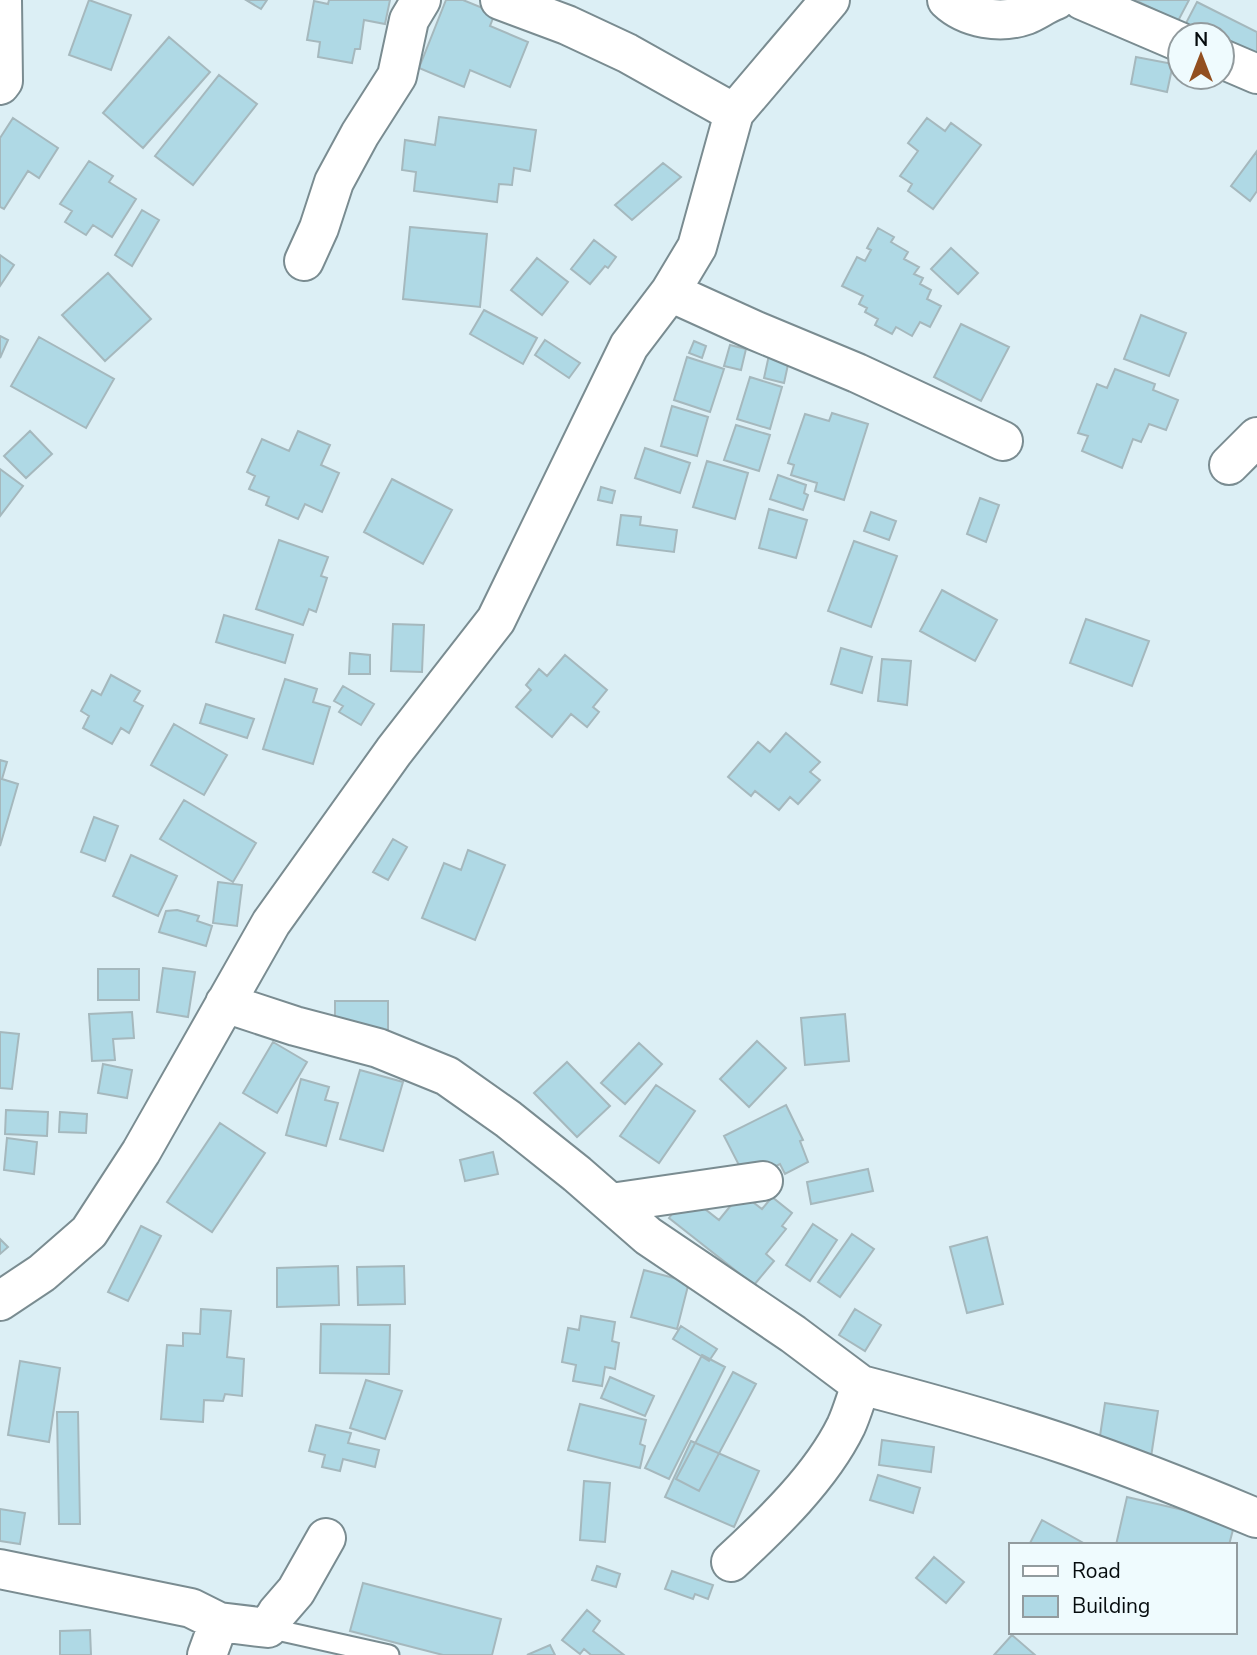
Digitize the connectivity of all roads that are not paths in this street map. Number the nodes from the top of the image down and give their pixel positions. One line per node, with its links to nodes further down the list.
1 (2, 0): 11 (street)
2 (421, 0): 13 (street)
3 (500, 0): 12 (street)
4 (830, 0): 12 (street)
5 (947, 0): 6 (street)
6 (1056, 0)
7 (1082, 0): 8 (street)
8 (1166, 36)
9 (1236, 65): 10 (street)
10 (1257, 74)
11 (0, 85)
12 (734, 113): 14 (street)
13 (304, 261)
14 (670, 292): 16 (street); 18 (street)
15 (1257, 437): 17 (street)
16 (1003, 441)
17 (1229, 465)
18 (225, 1003): 20 (street); 21 (street)
19 (763, 1181): 20 (street)
20 (611, 1203): 22 (street)
21 (0, 1301)
22 (861, 1385): 23 (street); 25 (street)
23 (1256, 1518)
24 (326, 1538): 27 (street)
25 (731, 1562)
26 (0, 1569): 28 (street)
27 (268, 1628): 28 (street); 29 (lane)
28 (213, 1639)
29 (389, 1655)

